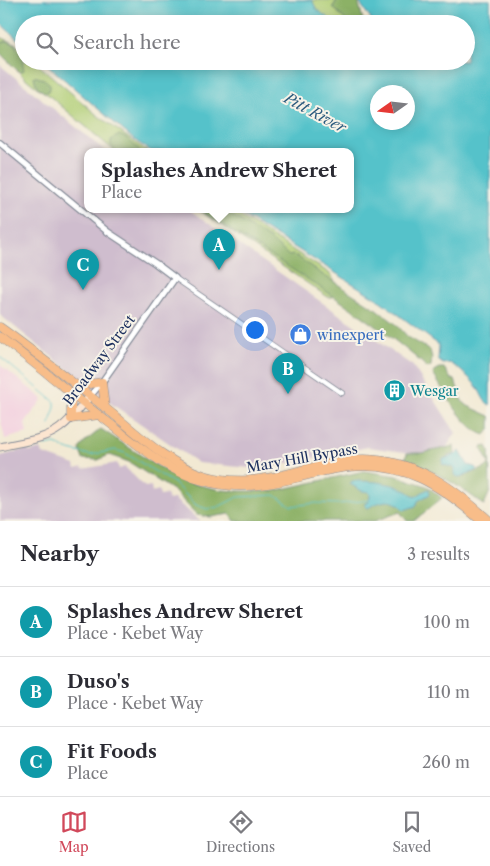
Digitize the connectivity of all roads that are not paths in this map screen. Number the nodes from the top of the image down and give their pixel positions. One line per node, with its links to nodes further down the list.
1 (0, 143): 2 (street)
2 (84, 212)
3 (85, 213): 4 (street)
4 (175, 278): 7 (street, Broadway Street); 10 (street)
5 (0, 327): 8 (highway, Mary Hill Bypass)
6 (0, 338): 9 (highway, Mary Hill Bypass)
7 (102, 382): 8 (highway); 11 (street, Broadway Street); 13 (highway)
8 (77, 386): 11 (highway, Mary Hill Bypass)
9 (68, 390): 12 (highway, Mary Hill Bypass); 15 (highway)
10 (342, 393)
11 (90, 396): 12 (main road, Broadway Street); 13 (highway, Mary Hill Bypass)
12 (84, 403): 14 (highway, Mary Hill Bypass); 15 (main road, Broadway Street)
13 (105, 408): 18 (highway, Mary Hill Bypass)
14 (99, 415): 15 (highway); 17 (highway, Mary Hill Bypass)
15 (71, 419): 16 (main road, Broadway Street)
16 (0, 447)
17 (481, 521)
18 (490, 521)

